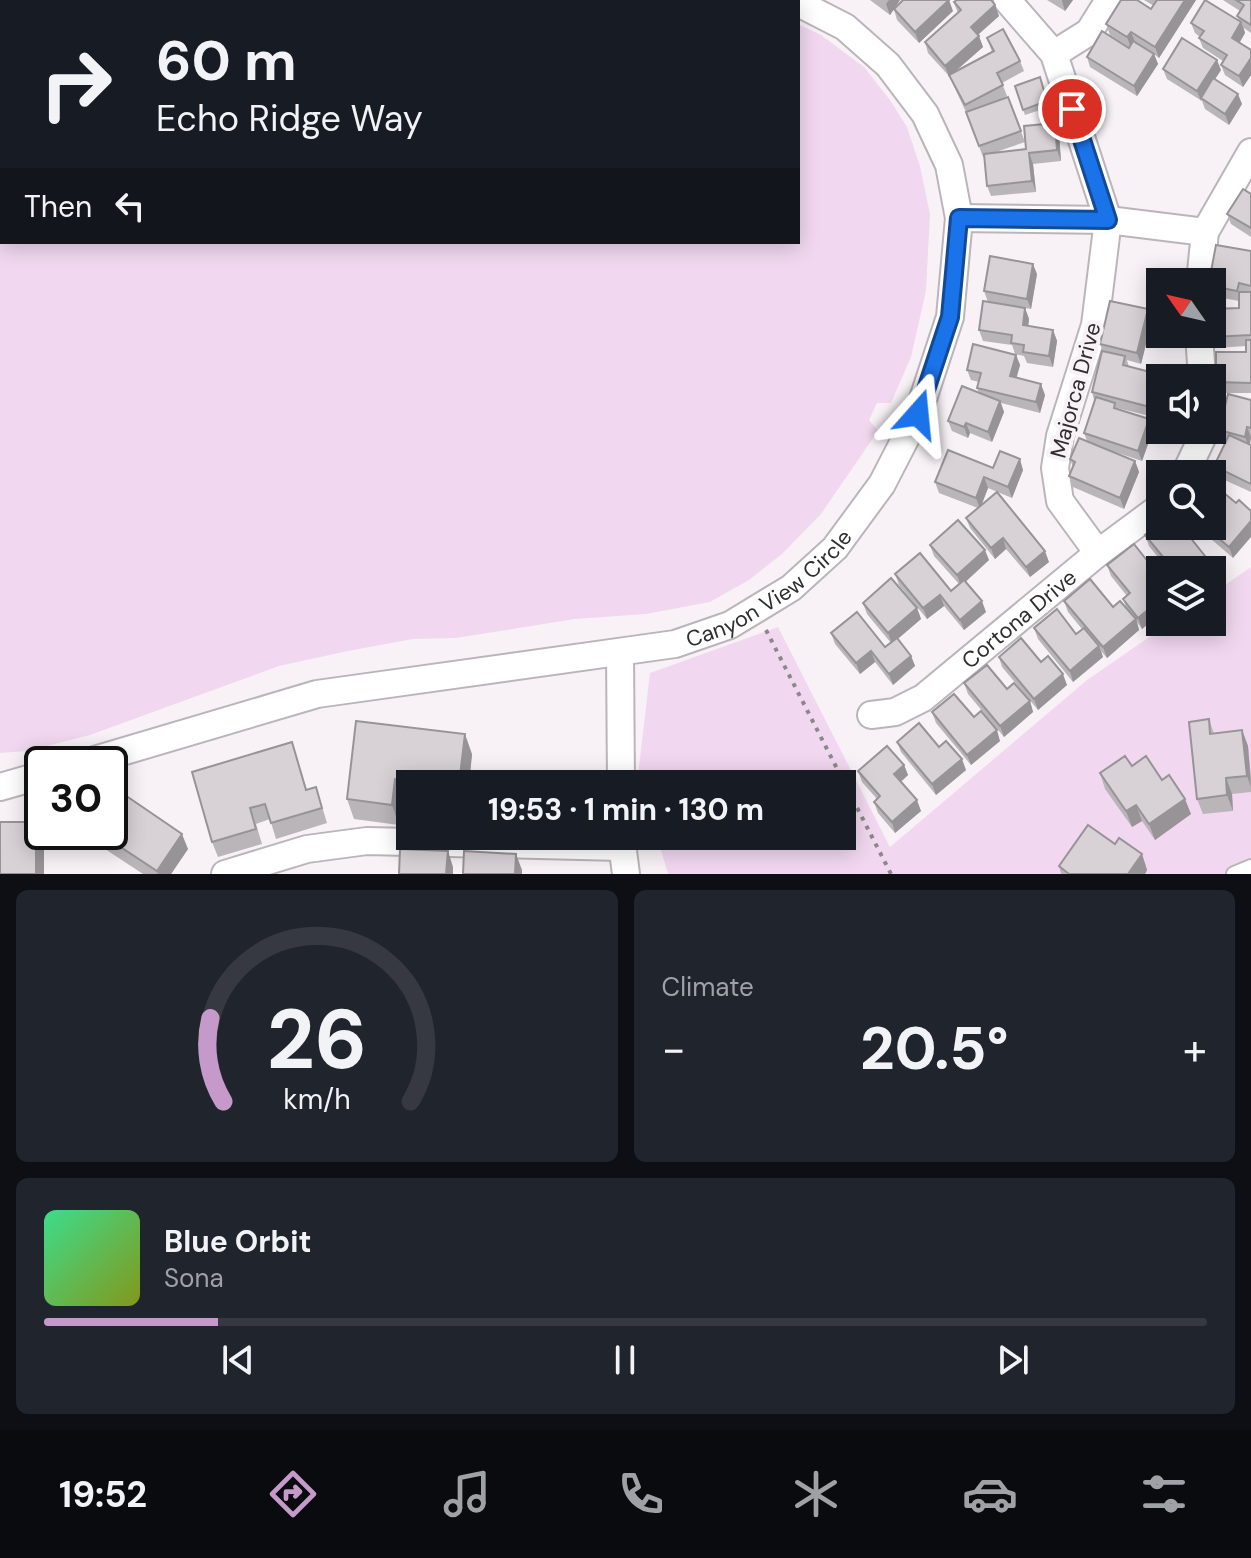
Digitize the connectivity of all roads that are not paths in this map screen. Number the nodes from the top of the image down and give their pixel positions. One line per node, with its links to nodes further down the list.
1 (1007, 0): 4 (street, Majorca Drive)
2 (1109, 0): 4 (street)
3 (800, 4): 6 (street, Canyon View Circle)
4 (1054, 54): 7 (street, Majorca Drive)
5 (1251, 152): 8 (street)
6 (959, 218): 7 (street); 12 (street, Canyon View Circle)
7 (1108, 220): 8 (street); 11 (street, Majorca Drive)
8 (1205, 232): 9 (street)
9 (1201, 268)
10 (1146, 517): 11 (street, Cortona Drive)
11 (1098, 553): 13 (street, Cortona Drive)
12 (620, 652): 14 (street, Canyon View Circle); 15 (street)
13 (871, 715)
14 (128, 750)
15 (621, 770)
16 (24, 780): 17 (street)
17 (0, 787)
18 (396, 841): 20 (street)
19 (622, 850): 23 (street)
20 (277, 866): 22 (street)
21 (1251, 867): 24 (lane)
22 (225, 874)
23 (626, 874)
24 (1234, 874)

